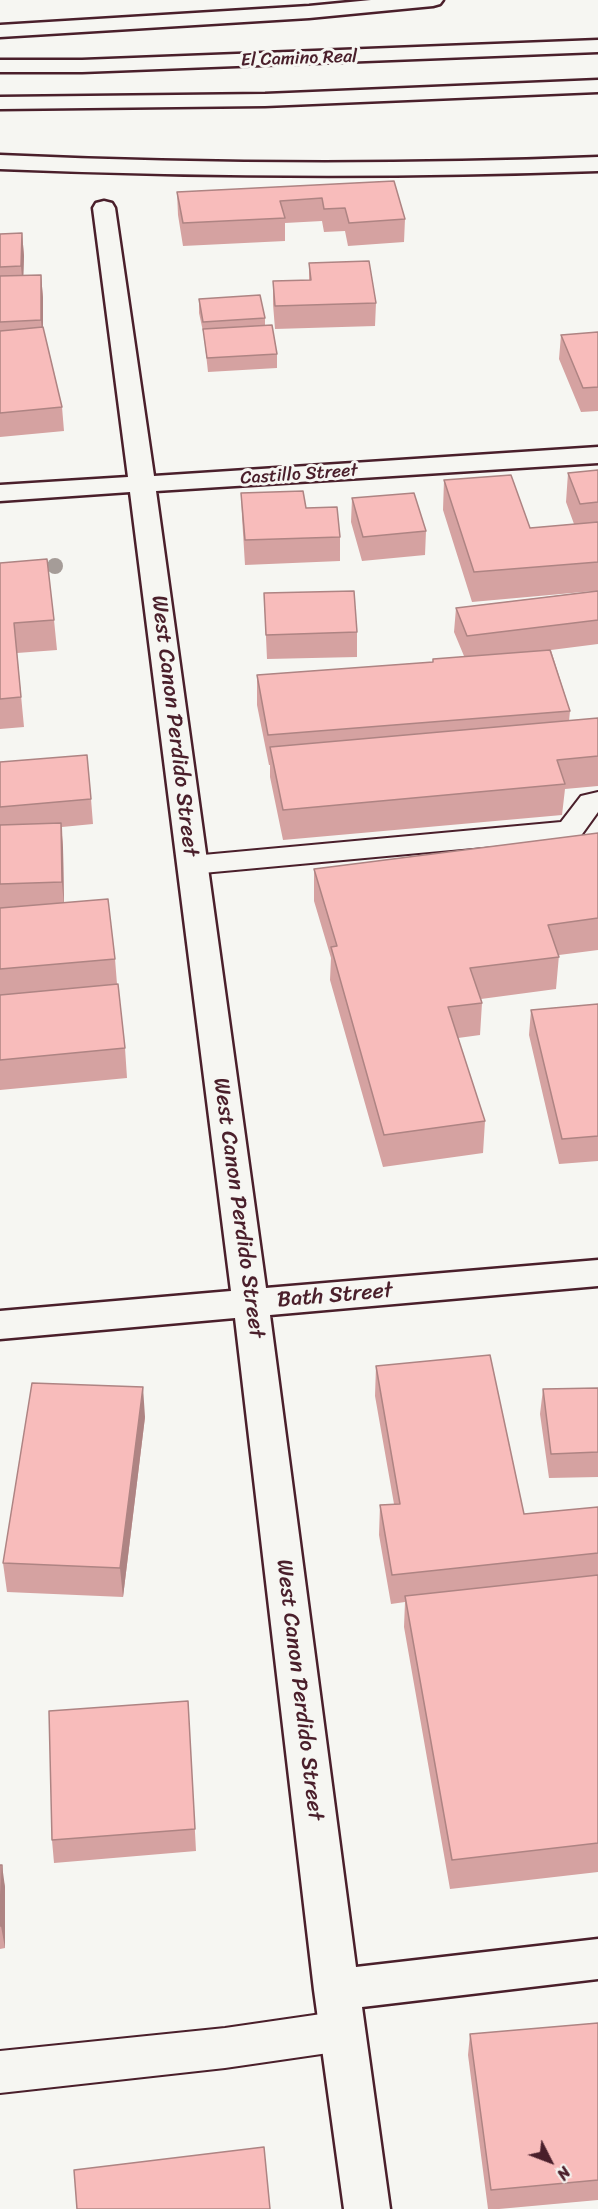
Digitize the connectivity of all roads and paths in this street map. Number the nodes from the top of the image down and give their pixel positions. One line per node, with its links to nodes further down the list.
1 (433, 0): 2 (main road)
2 (0, 32)
3 (598, 46): 4 (main road, El Camino Real)
4 (0, 66)
5 (598, 86): 6 (main road, El Camino Real)
6 (0, 103)
7 (0, 162): 8 (main road)
8 (598, 164)
9 (104, 208): 11 (main road, West Canon Perdido Street)
10 (598, 455): 11 (main road, Castillo Street)
11 (144, 485): 12 (main road, Castillo Street); 14 (main road, West Canon Perdido Street)
12 (0, 493)
13 (598, 801): 14 (lane)
14 (192, 865): 16 (main road, West Canon Perdido Street)
15 (598, 1273): 16 (main road, Bath Street)
16 (250, 1304): 17 (main road, Bath Street); 19 (main road, West Canon Perdido Street)
17 (0, 1325)
18 (598, 1959): 19 (main road)
19 (339, 2010): 20 (lane); 21 (main road, West Canon Perdido Street)
20 (0, 2072)
21 (367, 2209)

